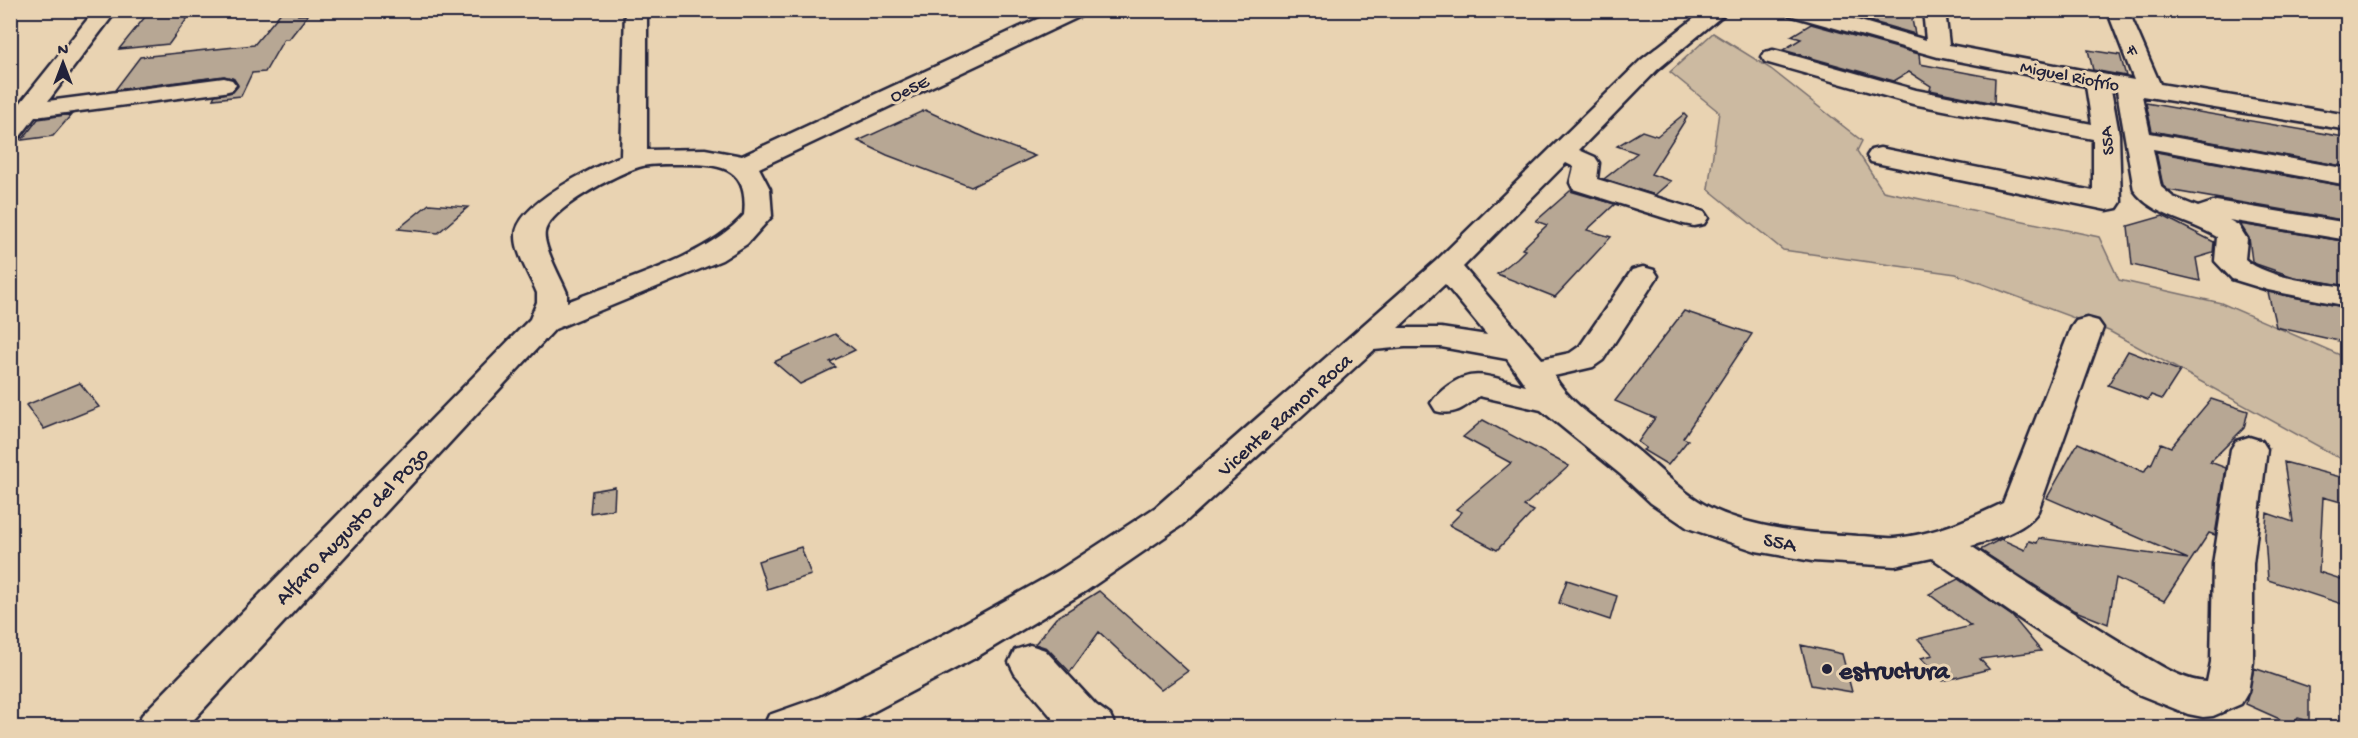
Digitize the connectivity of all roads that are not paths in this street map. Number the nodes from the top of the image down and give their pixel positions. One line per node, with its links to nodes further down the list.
1 (107, 10): 13 (street)
2 (636, 10): 20 (street)
3 (1076, 10): 21 (street, Oe5E)
4 (1719, 10): 18 (street, Vicente Ramon Roca)
5 (1797, 10): 8 (street, Miguel Riofrío)
6 (1934, 10): 8 (street)
7 (2116, 10): 12 (street, F)
8 (1938, 50): 10 (street, Miguel Riofrío)
9 (1773, 57): 16 (street)
10 (2097, 81): 12 (street, Miguel Riofrío); 16 (street, S5A)
11 (224, 86): 13 (street)
12 (2139, 88): 14 (street, Miguel Riofrío); 17 (street, F)
13 (28, 111): 15 (street)
14 (2348, 123)
15 (10, 133)
16 (2106, 134): 19 (street, S5A)
17 (2139, 139): 22 (street); 23 (street, F)
18 (1563, 152): 24 (street); 26 (street, Vicente Ramon Roca)
19 (1880, 156)
20 (634, 160): 21 (street, Alfaro Augusto del Pozo); 29 (street, Alfaro Augusto del Pozo)
21 (742, 166): 29 (street, Alfaro Augusto del Pozo)
22 (2348, 177)
23 (2200, 217): 25 (street); 28 (street, F)
24 (1694, 218)
25 (2348, 232)
26 (1447, 267): 31 (street, Vicente Ramon Roca); 32 (street, S5A)
27 (1643, 276): 32 (street)
28 (2348, 297)
29 (544, 322): 37 (street, Alfaro Augusto del Pozo)
30 (2088, 328): 35 (street, S5A)
31 (1363, 342): 32 (street); 38 (street, Vicente Ramon Roca)
32 (1534, 374): 33 (street); 35 (street, S5A)
33 (1448, 403)
34 (2249, 449): 35 (street)
35 (1938, 543)
36 (1030, 662): 39 (street)
37 (158, 728)
38 (785, 728)
39 (1094, 728)

